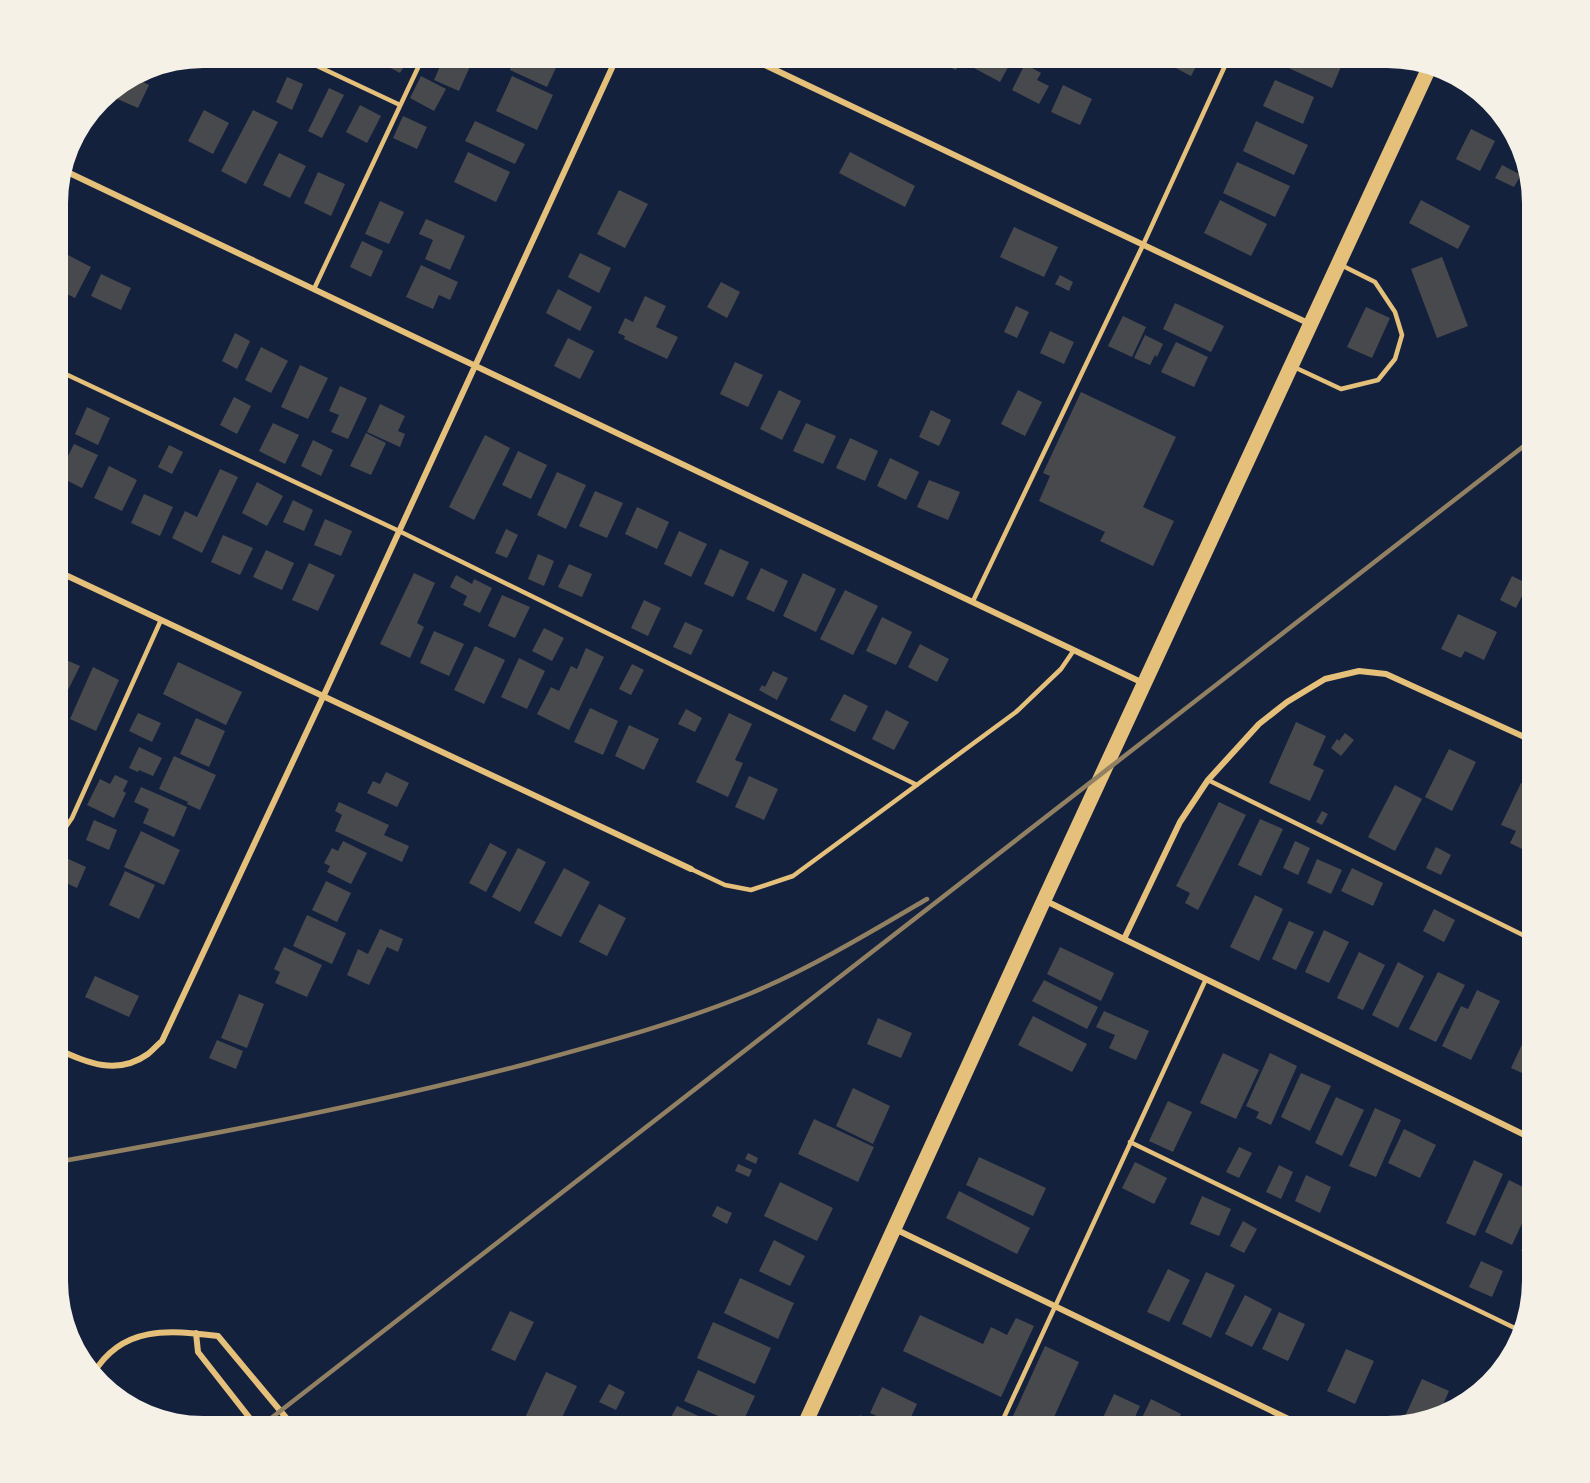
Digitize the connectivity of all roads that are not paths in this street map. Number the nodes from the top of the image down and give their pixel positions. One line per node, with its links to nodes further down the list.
1 (321, 68): 7 (lane)
2 (418, 68): 7 (lane)
3 (612, 68): 13 (street)
4 (771, 68): 9 (street)
5 (1224, 68): 9 (lane)
6 (1427, 73): 10 (main road)
7 (400, 105): 11 (lane)
8 (71, 174): 11 (street)
9 (1143, 245): 12 (street); 18 (lane)
10 (1339, 263): 12 (main road); 14 (lane)
11 (314, 289): 13 (street)
12 (1310, 325): 14 (main road)
13 (474, 365): 16 (street); 18 (street)
14 (1291, 366): 21 (main road)
15 (68, 375): 16 (lane)
16 (399, 531): 22 (street); 25 (lane)
17 (68, 576): 19 (street)
18 (973, 602): 20 (street)
19 (161, 620): 22 (street); 26 (lane)
20 (1074, 650): 21 (street); 25 (lane)
21 (1144, 683): 28 (main road)
22 (323, 697): 27 (street); 32 (street)
23 (1522, 736): 24 (street)
24 (1208, 780): 29 (lane); 30 (street)
25 (917, 784): 27 (lane)
26 (68, 824)
27 (691, 869)
28 (1044, 900): 30 (street); 35 (main road)
29 (1522, 935)
30 (1124, 939): 31 (street)
31 (1206, 979): 33 (street); 34 (lane)
32 (68, 1053)
33 (1522, 1134)
34 (1130, 1142): 36 (lane); 37 (lane)
35 (894, 1229): 36 (street); 42 (main road)
36 (1055, 1306): 43 (lane); 44 (street)
37 (1514, 1327)
38 (196, 1333): 39 (street); 40 (street); 41 (street)
39 (98, 1366)
40 (248, 1416)
41 (285, 1416)
42 (809, 1416)
43 (1005, 1416)
44 (1282, 1416)

